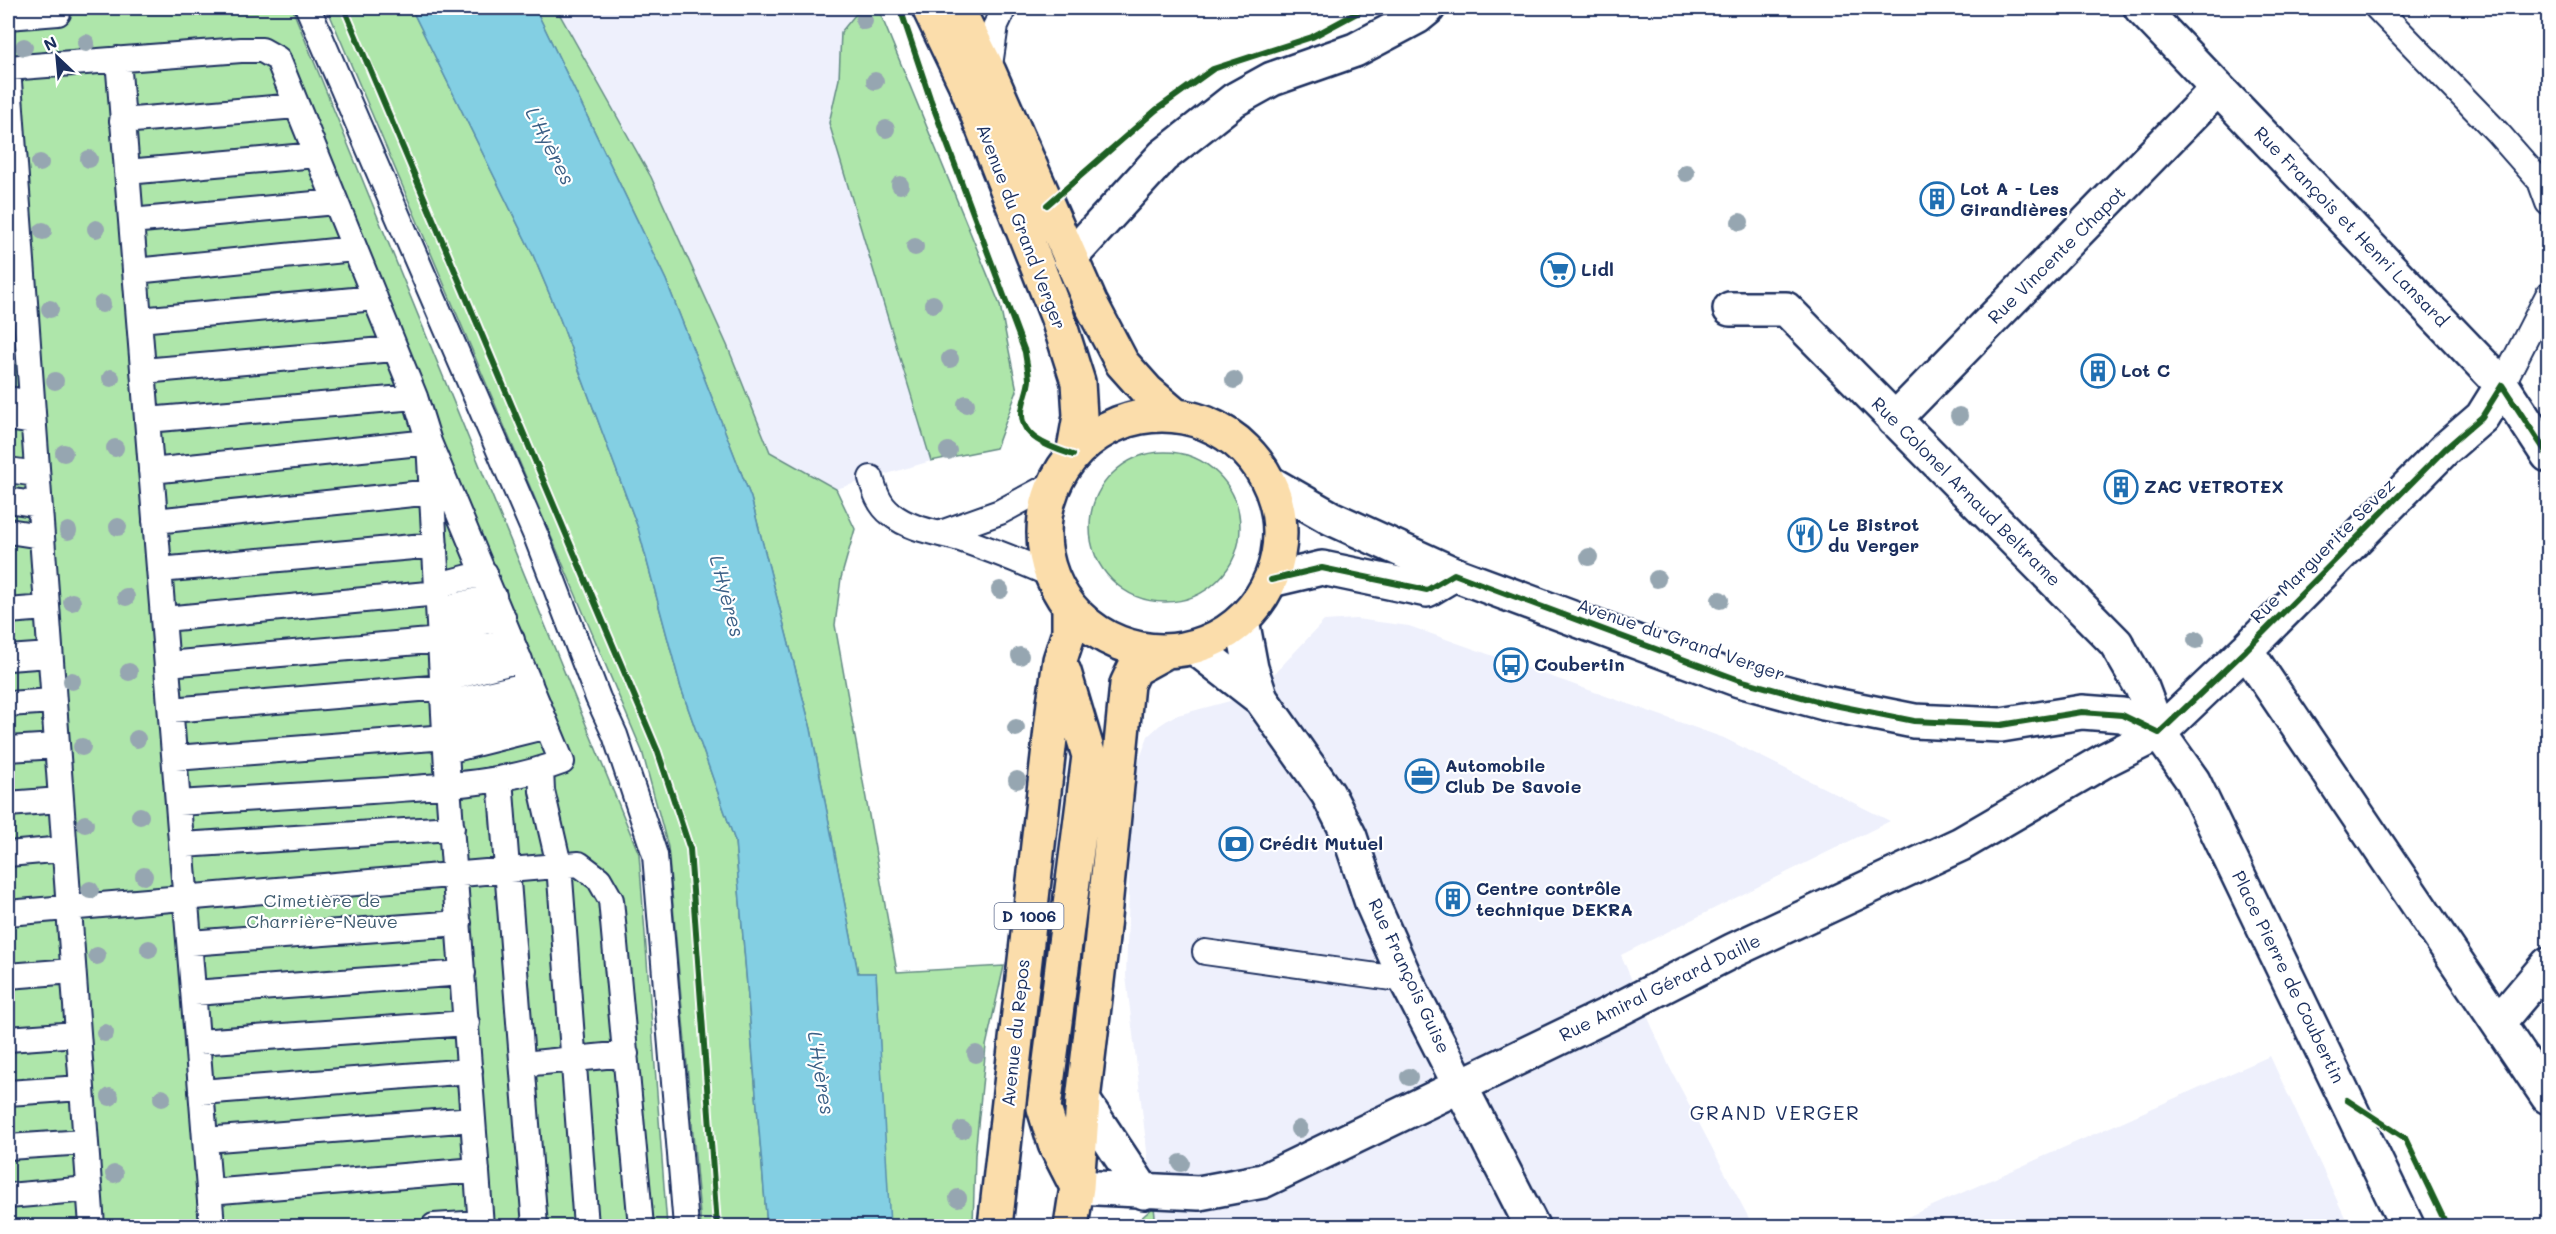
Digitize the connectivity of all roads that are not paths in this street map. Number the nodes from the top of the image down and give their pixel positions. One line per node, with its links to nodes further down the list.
1 (308, 8): 141 (lane)
2 (929, 8): 39 (main road, Avenue du Grand Verger)
3 (957, 8): 12 (main road, Avenue du Grand Verger)
4 (1004, 8): 12 (lane)
5 (1428, 8): 22 (street)
6 (2141, 8): 13 (street, Rue François et Henri Lansard)
7 (2377, 8): 19 (lane)
8 (58, 13): 9 (lane)
9 (8, 17)
10 (117, 59): 11 (lane); 14 (lane); 15 (lane)
11 (8, 68): 33 (lane)
12 (989, 72): 22 (main road, Avenue du Grand Verger)
13 (2218, 88): 30 (street, Rue François et Henri Lansard); 37 (street, Rue Vincente Chapot)
14 (296, 106): 15 (lane); 16 (lane)
15 (123, 121): 17 (lane)
16 (316, 155): 17 (lane); 18 (lane)
17 (127, 172): 20 (lane)
18 (336, 202): 20 (lane); 21 (lane)
19 (2548, 203)
20 (131, 221): 23 (lane)
21 (354, 249): 23 (lane); 25 (lane)
22 (1070, 258): 34 (main road, Avenue du Grand Verger)
23 (135, 271): 27 (lane)
24 (2548, 295): 30 (lane)
25 (375, 298): 27 (lane); 28 (lane)
26 (1730, 309): 37 (street, Rue Colonel Arnaud Beltrame)
27 (139, 320): 29 (lane)
28 (394, 349): 29 (lane); 31 (lane)
29 (143, 371): 36 (lane)
30 (2502, 385): 40 (street, Rue François et Henri Lansard); 69 (street, Rue Marguerite Sevez)
31 (415, 397): 36 (lane); 38 (lane)
32 (8, 399): 33 (lane)
33 (33, 412): 35 (lane); 43 (lane)
34 (1175, 415): 39 (main road); 46 (main road)
35 (8, 418)
36 (147, 420): 42 (lane)
37 (1894, 420): 79 (street, Rue Colonel Arnaud Beltrame)
38 (429, 442): 42 (lane); 47 (lane); 56 (lane)
39 (1073, 455): 45 (main road)
40 (2548, 455)
41 (8, 470): 43 (lane)
42 (152, 471): 50 (lane)
43 (37, 474): 49 (lane)
44 (871, 478): 52 (lane)
45 (1054, 483): 52 (lane); 58 (main road)
46 (1270, 483): 57 (street, Avenue du Grand Verger); 59 (main road)
47 (432, 492): 50 (lane); 54 (lane)
48 (8, 500): 49 (lane)
49 (39, 505): 53 (lane)
50 (155, 521): 55 (lane)
51 (8, 531): 53 (lane)
52 (941, 534): 58 (lane)
53 (41, 536): 62 (lane)
54 (435, 544): 55 (lane); 66 (lane)
55 (159, 570): 64 (lane)
56 (485, 573): 60 (lane); 66 (lane)
57 (1454, 574): 59 (street); 79 (street, Avenue du Grand Verger)
58 (1051, 575): 61 (main road)
59 (1271, 580): 65 (main road)
60 (498, 607): 66 (lane); 68 (lane)
61 (1069, 607): 67 (main road); 72 (main road, Avenue du Repos / D 1006)
62 (46, 608): 63 (lane); 70 (lane)
63 (8, 611)
64 (164, 619): 66 (lane); 73 (lane)
65 (1242, 620): 67 (main road); 74 (street, Rue François Guise)
66 (441, 643): 68 (lane); 73 (lane); 77 (lane); 78 (lane); 80 (lane)
67 (1180, 649): 74 (street, Rue François Guise); 123 (main road)
68 (516, 650): 77 (lane)
69 (2246, 650): 79 (street, Rue Marguerite Sevez); 110 (street)
70 (50, 655): 71 (lane); 75 (lane)
71 (8, 658)
72 (1060, 660): 129 (main road, Avenue du Repos / D 1006); 142 (main road, Avenue du Repos / D 1006)
73 (167, 664): 78 (lane)
74 (1261, 699): 107 (street, Rue François Guise)
75 (54, 701): 76 (lane); 81 (lane)
76 (8, 704)
77 (538, 705): 80 (lane); 84 (lane)
78 (171, 710): 83 (lane)
79 (2159, 733): 118 (street, Rue Amiral Gérard Daille); 145 (street, Place Pierre de Coubertin)
80 (446, 739): 83 (lane); 86 (lane)
81 (57, 746): 82 (lane); 87 (lane)
82 (8, 749)
83 (175, 758): 88 (lane)
84 (541, 770): 85 (lane); 94 (lane)
85 (500, 779): 86 (lane); 95 (lane)
86 (448, 786): 88 (lane); 90 (lane)
87 (60, 800): 89 (lane); 92 (lane)
88 (178, 803): 91 (lane)
89 (8, 804)
90 (452, 828): 91 (lane); 96 (lane)
91 (182, 845): 97 (lane)
92 (64, 849): 93 (lane); 98 (lane)
93 (8, 854)
94 (560, 865): 95 (lane); 114 (lane); 115 (lane)
95 (508, 869): 96 (lane); 116 (lane)
96 (456, 874): 97 (lane); 100 (lane)
97 (186, 898): 98 (lane); 101 (lane)
98 (68, 909): 99 (lane); 104 (lane)
99 (8, 913)
100 (459, 923): 101 (lane); 105 (lane)
101 (190, 943): 108 (lane)
102 (1205, 952): 107 (lane)
103 (2548, 964): 110 (street)
104 (73, 971): 106 (lane); 111 (lane)
105 (463, 973): 108 (lane); 109 (lane)
106 (8, 976)
107 (1406, 980): 118 (street, Rue François Guise)
108 (194, 993): 113 (lane)
109 (466, 1023): 113 (lane); 117 (lane)
110 (2498, 1023): 122 (street)
111 (77, 1034): 112 (lane); 119 (lane)
112 (8, 1039)
113 (198, 1042): 120 (lane)
114 (626, 1054): 115 (lane); 140 (lane)
115 (574, 1060): 116 (lane); 139 (lane)
116 (523, 1064): 138 (lane)
117 (470, 1071): 120 (lane); 124 (lane)
118 (1461, 1084): 132 (street, Rue Amiral Gérard Daille); 144 (street, Rue François Guise)
119 (81, 1088): 121 (lane); 126 (lane)
120 (201, 1092): 125 (lane)
121 (8, 1093)
122 (2548, 1097)
123 (1083, 1100): 129 (main road); 132 (street)
124 (473, 1119): 125 (lane); 128 (lane)
125 (205, 1140): 131 (lane)
126 (85, 1142): 127 (lane); 130 (lane)
127 (8, 1147)
128 (477, 1170): 131 (lane); 134 (lane)
129 (1077, 1187): 132 (street, Rue Amiral Gérard Daille); 143 (main road)
130 (89, 1189): 133 (lane); 135 (lane)
131 (209, 1192): 136 (lane)
132 (1144, 1192)
133 (8, 1196)
134 (481, 1225): 137 (lane)
135 (92, 1227)
136 (212, 1227)
137 (434, 1227)
138 (535, 1227)
139 (586, 1227)
140 (640, 1227)
141 (686, 1227)
142 (995, 1227)
143 (1071, 1227)
144 (1532, 1227)
145 (2407, 1227)

